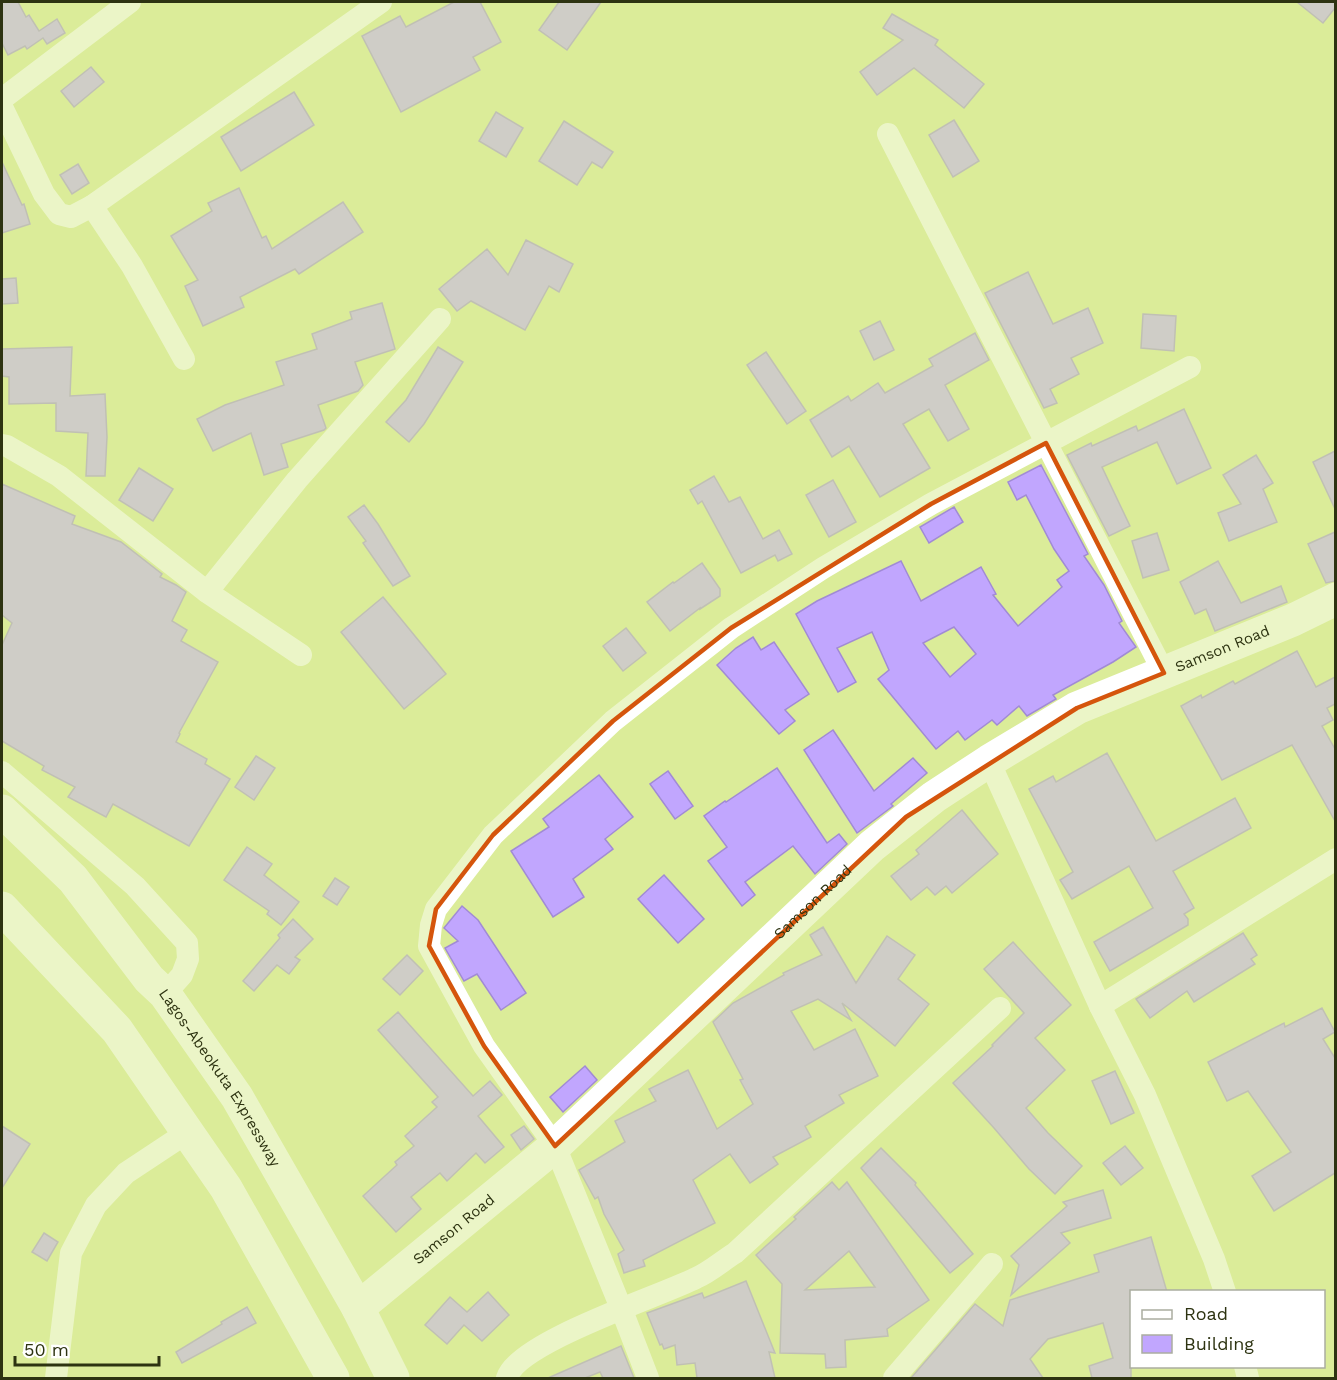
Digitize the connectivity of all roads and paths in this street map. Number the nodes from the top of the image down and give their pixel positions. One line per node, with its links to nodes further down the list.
1 (130, 2): 3 (street)
2 (381, 2): 6 (street)
3 (2, 99)
4 (2, 107): 6 (street)
5 (888, 134): 10 (street)
6 (92, 206): 8 (street)
7 (440, 318): 12 (street)
8 (184, 359)
9 (1190, 367): 10 (street)
10 (1046, 443): 15 (street); 25 (street)
11 (2, 445): 12 (street)
12 (207, 592): 14 (street)
13 (1335, 599): 15 (main road, Samson Road)
14 (301, 655)
15 (1164, 673): 16 (main road, Samson Road)
16 (989, 761): 22 (street); 25 (main road, Samson Road)
17 (2, 772): 21 (street)
18 (2, 812): 21 (main road, Lagos-Abeokuta Expressway)
19 (1332, 869): 22 (street)
20 (2, 908): 24 (main road)
21 (165, 994): 28 (main road, Lagos-Abeokuta Expressway)
22 (1100, 1006): 27 (street)
23 (1000, 1008): 29 (street)
24 (190, 1135): 30 (street); 31 (main road)
25 (555, 1146): 28 (main road, Samson Road); 29 (street)
26 (992, 1264): 35 (street)
27 (1224, 1290)
28 (358, 1308): 32 (main road, Lagos-Abeokuta Expressway)
29 (621, 1308): 33 (street); 34 (street)
30 (56, 1378)
31 (333, 1378)
32 (393, 1378)
33 (507, 1378)
34 (648, 1378)
35 (894, 1378)

